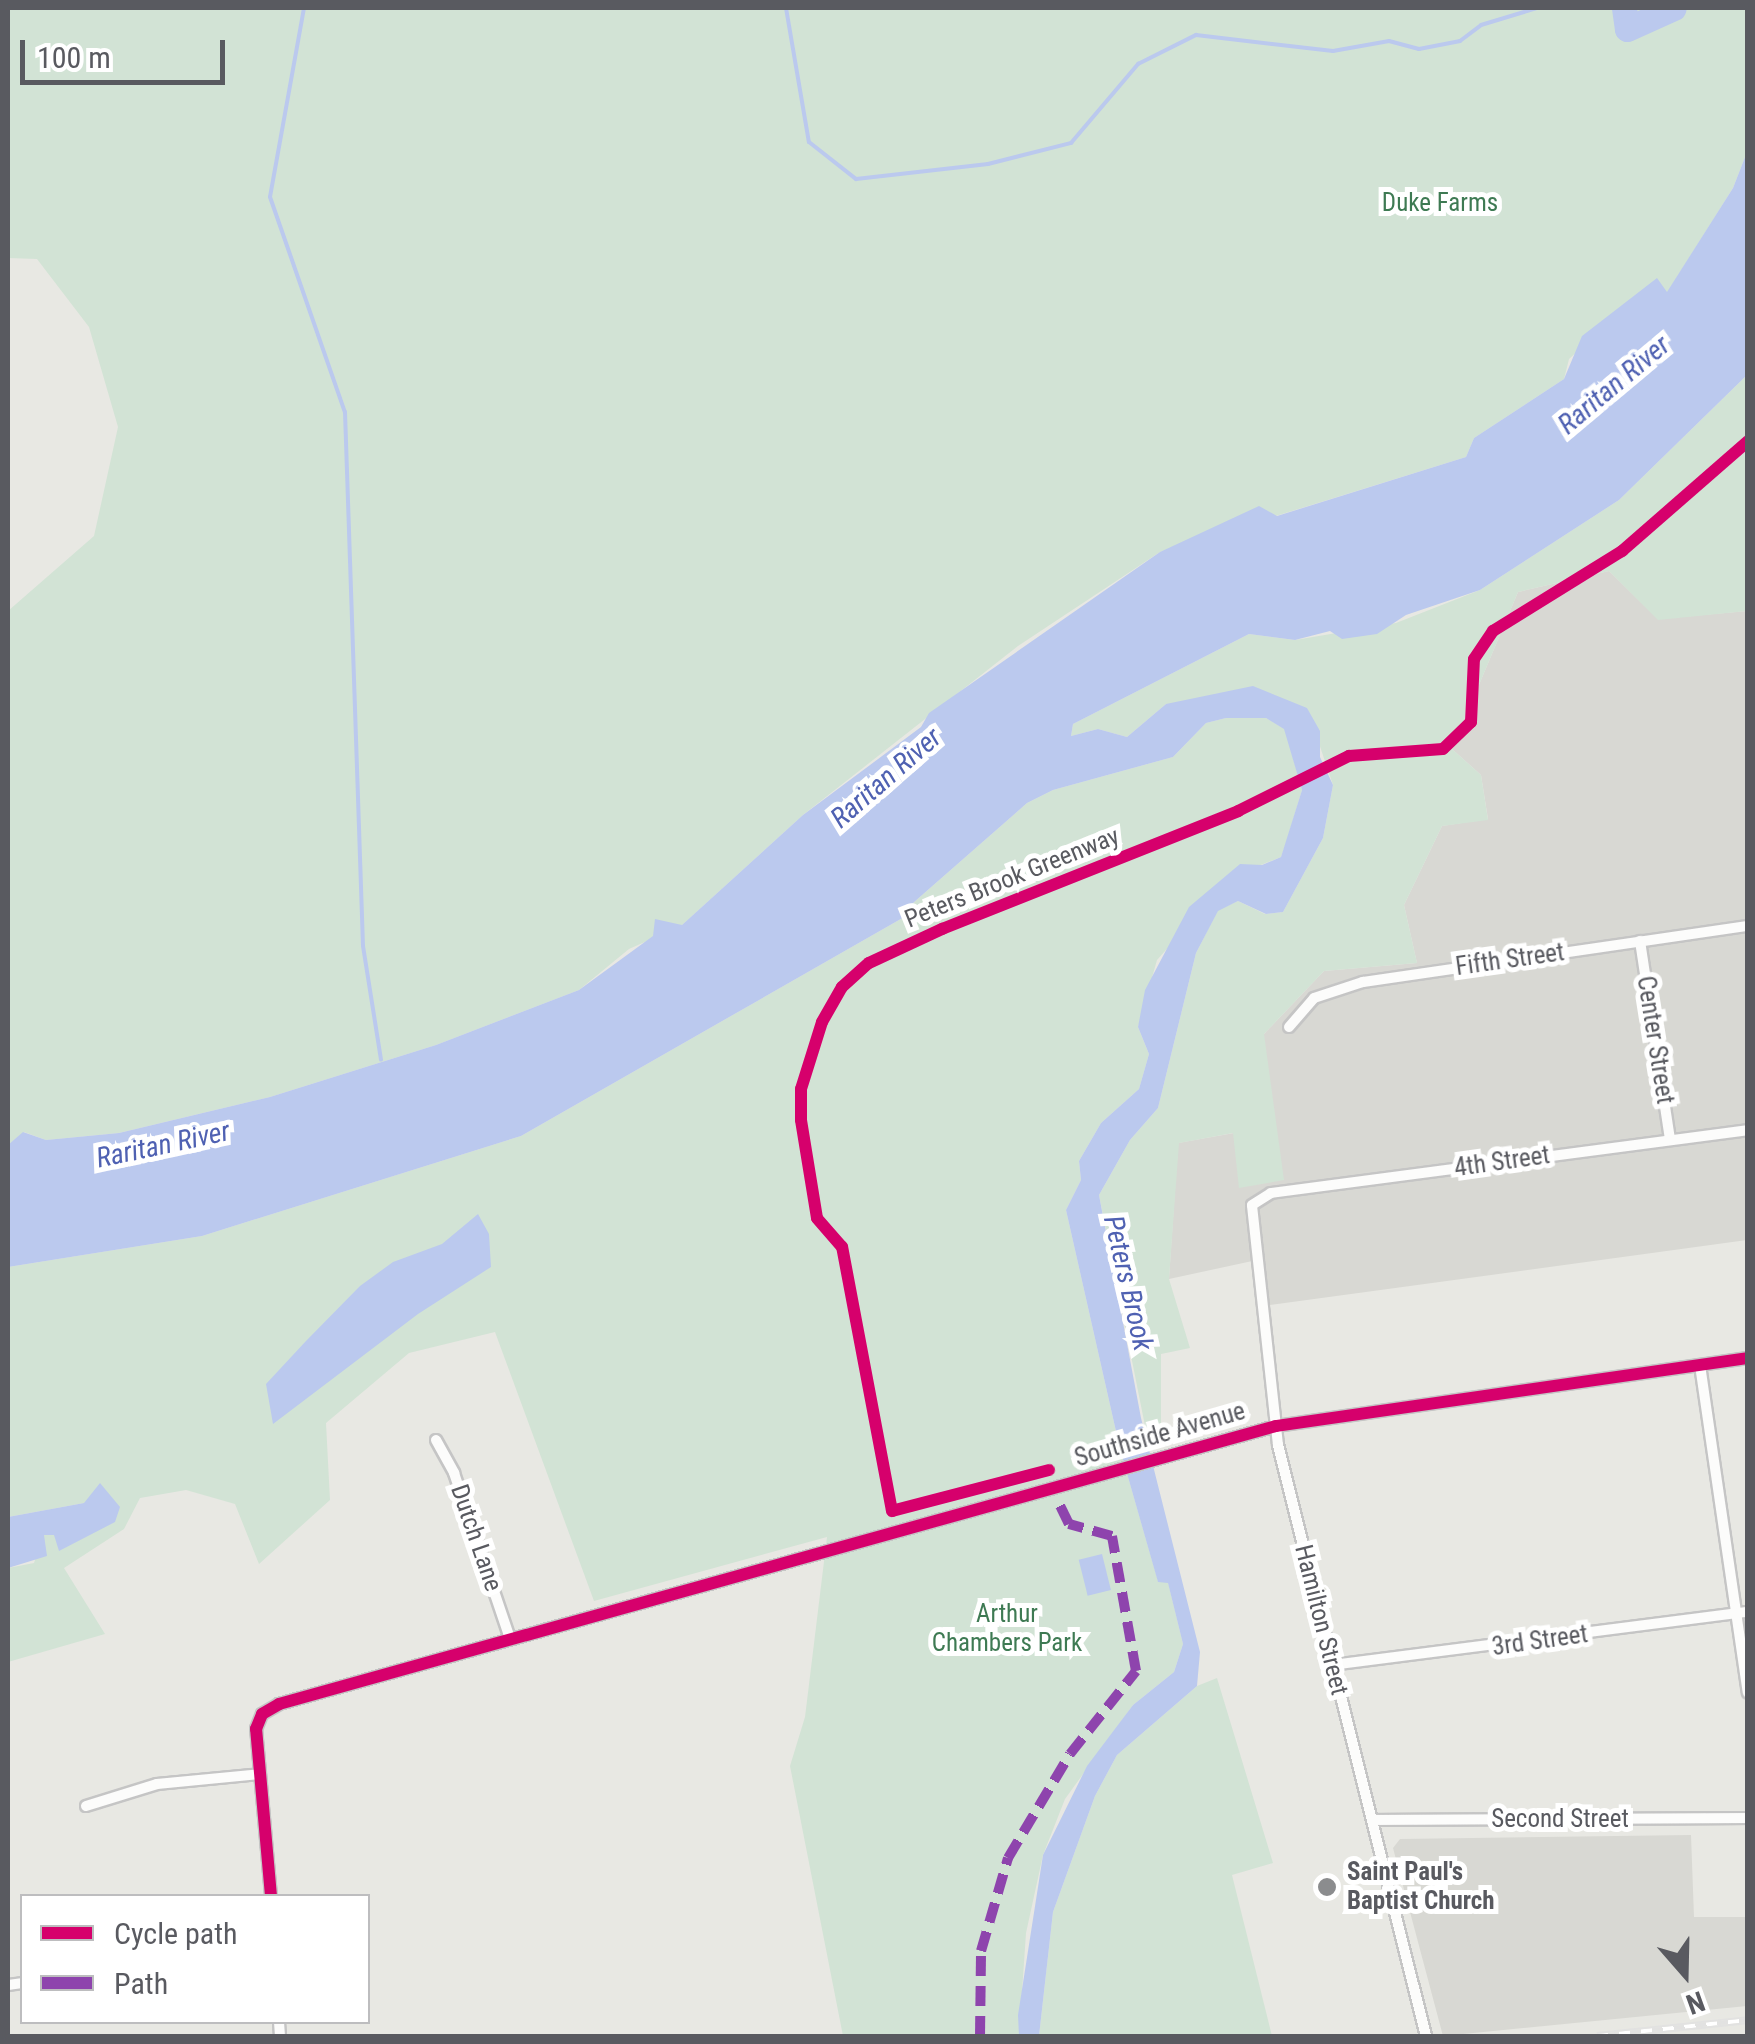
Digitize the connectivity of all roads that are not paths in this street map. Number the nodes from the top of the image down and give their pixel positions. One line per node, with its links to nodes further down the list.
1 (1748, 926): 2 (street, Fifth Street)
2 (1640, 941): 3 (street, Fifth Street); 5 (street, Center Street)
3 (1289, 1028)
4 (1748, 1130): 5 (street, 4th Street)
5 (1670, 1140): 6 (street, 4th Street)
6 (1257, 1198): 9 (street, Hamilton Street)
7 (1748, 1358): 8 (street, Southside Avenue)
8 (1700, 1365): 9 (street, Southside Avenue); 11 (street)
9 (1276, 1426): 12 (street, Southside Avenue); 13 (street, Hamilton Street)
10 (436, 1440): 12 (street, Dutch Lane)
11 (1742, 1613): 13 (street, 3rd Street); 14 (street)
12 (510, 1638): 15 (street, Southside Avenue)
13 (1332, 1666): 18 (street, Hamilton Street)
14 (1748, 1693)
15 (260, 1774): 16 (street); 19 (street)
16 (86, 1806)
17 (1748, 1818): 18 (street, Second Street)
18 (1372, 1820): 20 (street, Hamilton Street)
19 (271, 1894)
20 (1426, 2036)

